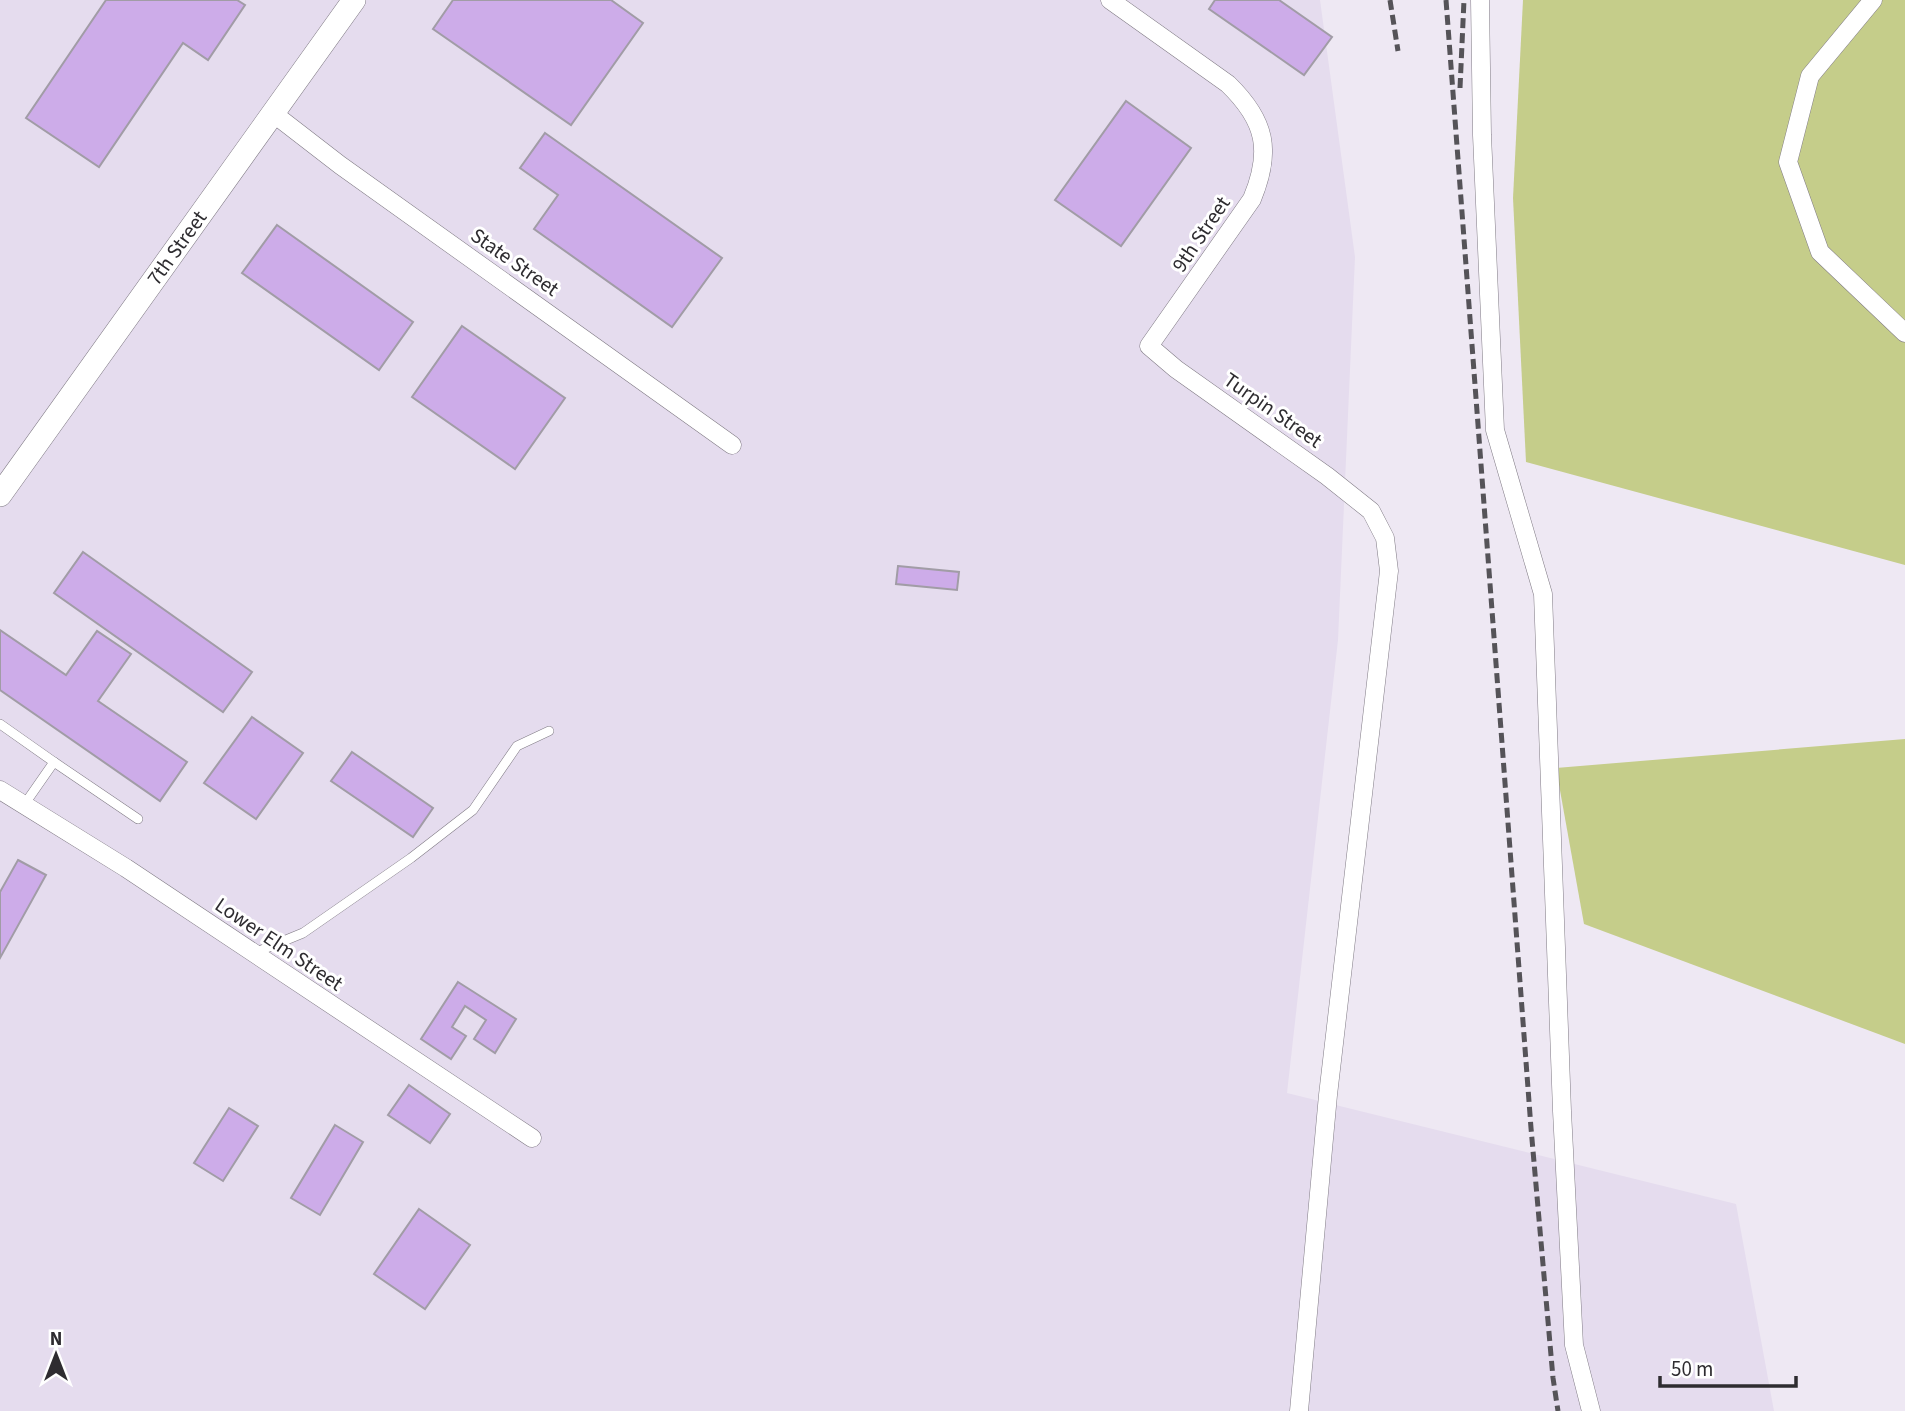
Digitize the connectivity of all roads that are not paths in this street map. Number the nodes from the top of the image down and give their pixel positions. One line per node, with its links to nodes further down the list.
1 (354, 0): 5 (street, 7th Street)
2 (1110, 0): 7 (street, 9th Street)
3 (1480, 0): 19 (street)
4 (1873, 0): 6 (street)
5 (274, 114): 8 (street, State Street); 9 (street, 7th Street)
6 (1905, 333)
7 (1149, 346): 18 (street, Turpin Street)
8 (732, 444)
9 (0, 495)
10 (0, 724): 12 (lane)
11 (549, 731): 16 (lane)
12 (54, 762): 14 (lane); 15 (lane)
13 (0, 790): 14 (street, Lower Elm Street)
14 (24, 805): 16 (street, Lower Elm Street)
15 (138, 820)
16 (252, 953): 17 (street, Lower Elm Street)
17 (532, 1138)
18 (1299, 1411)
19 (1591, 1411)

